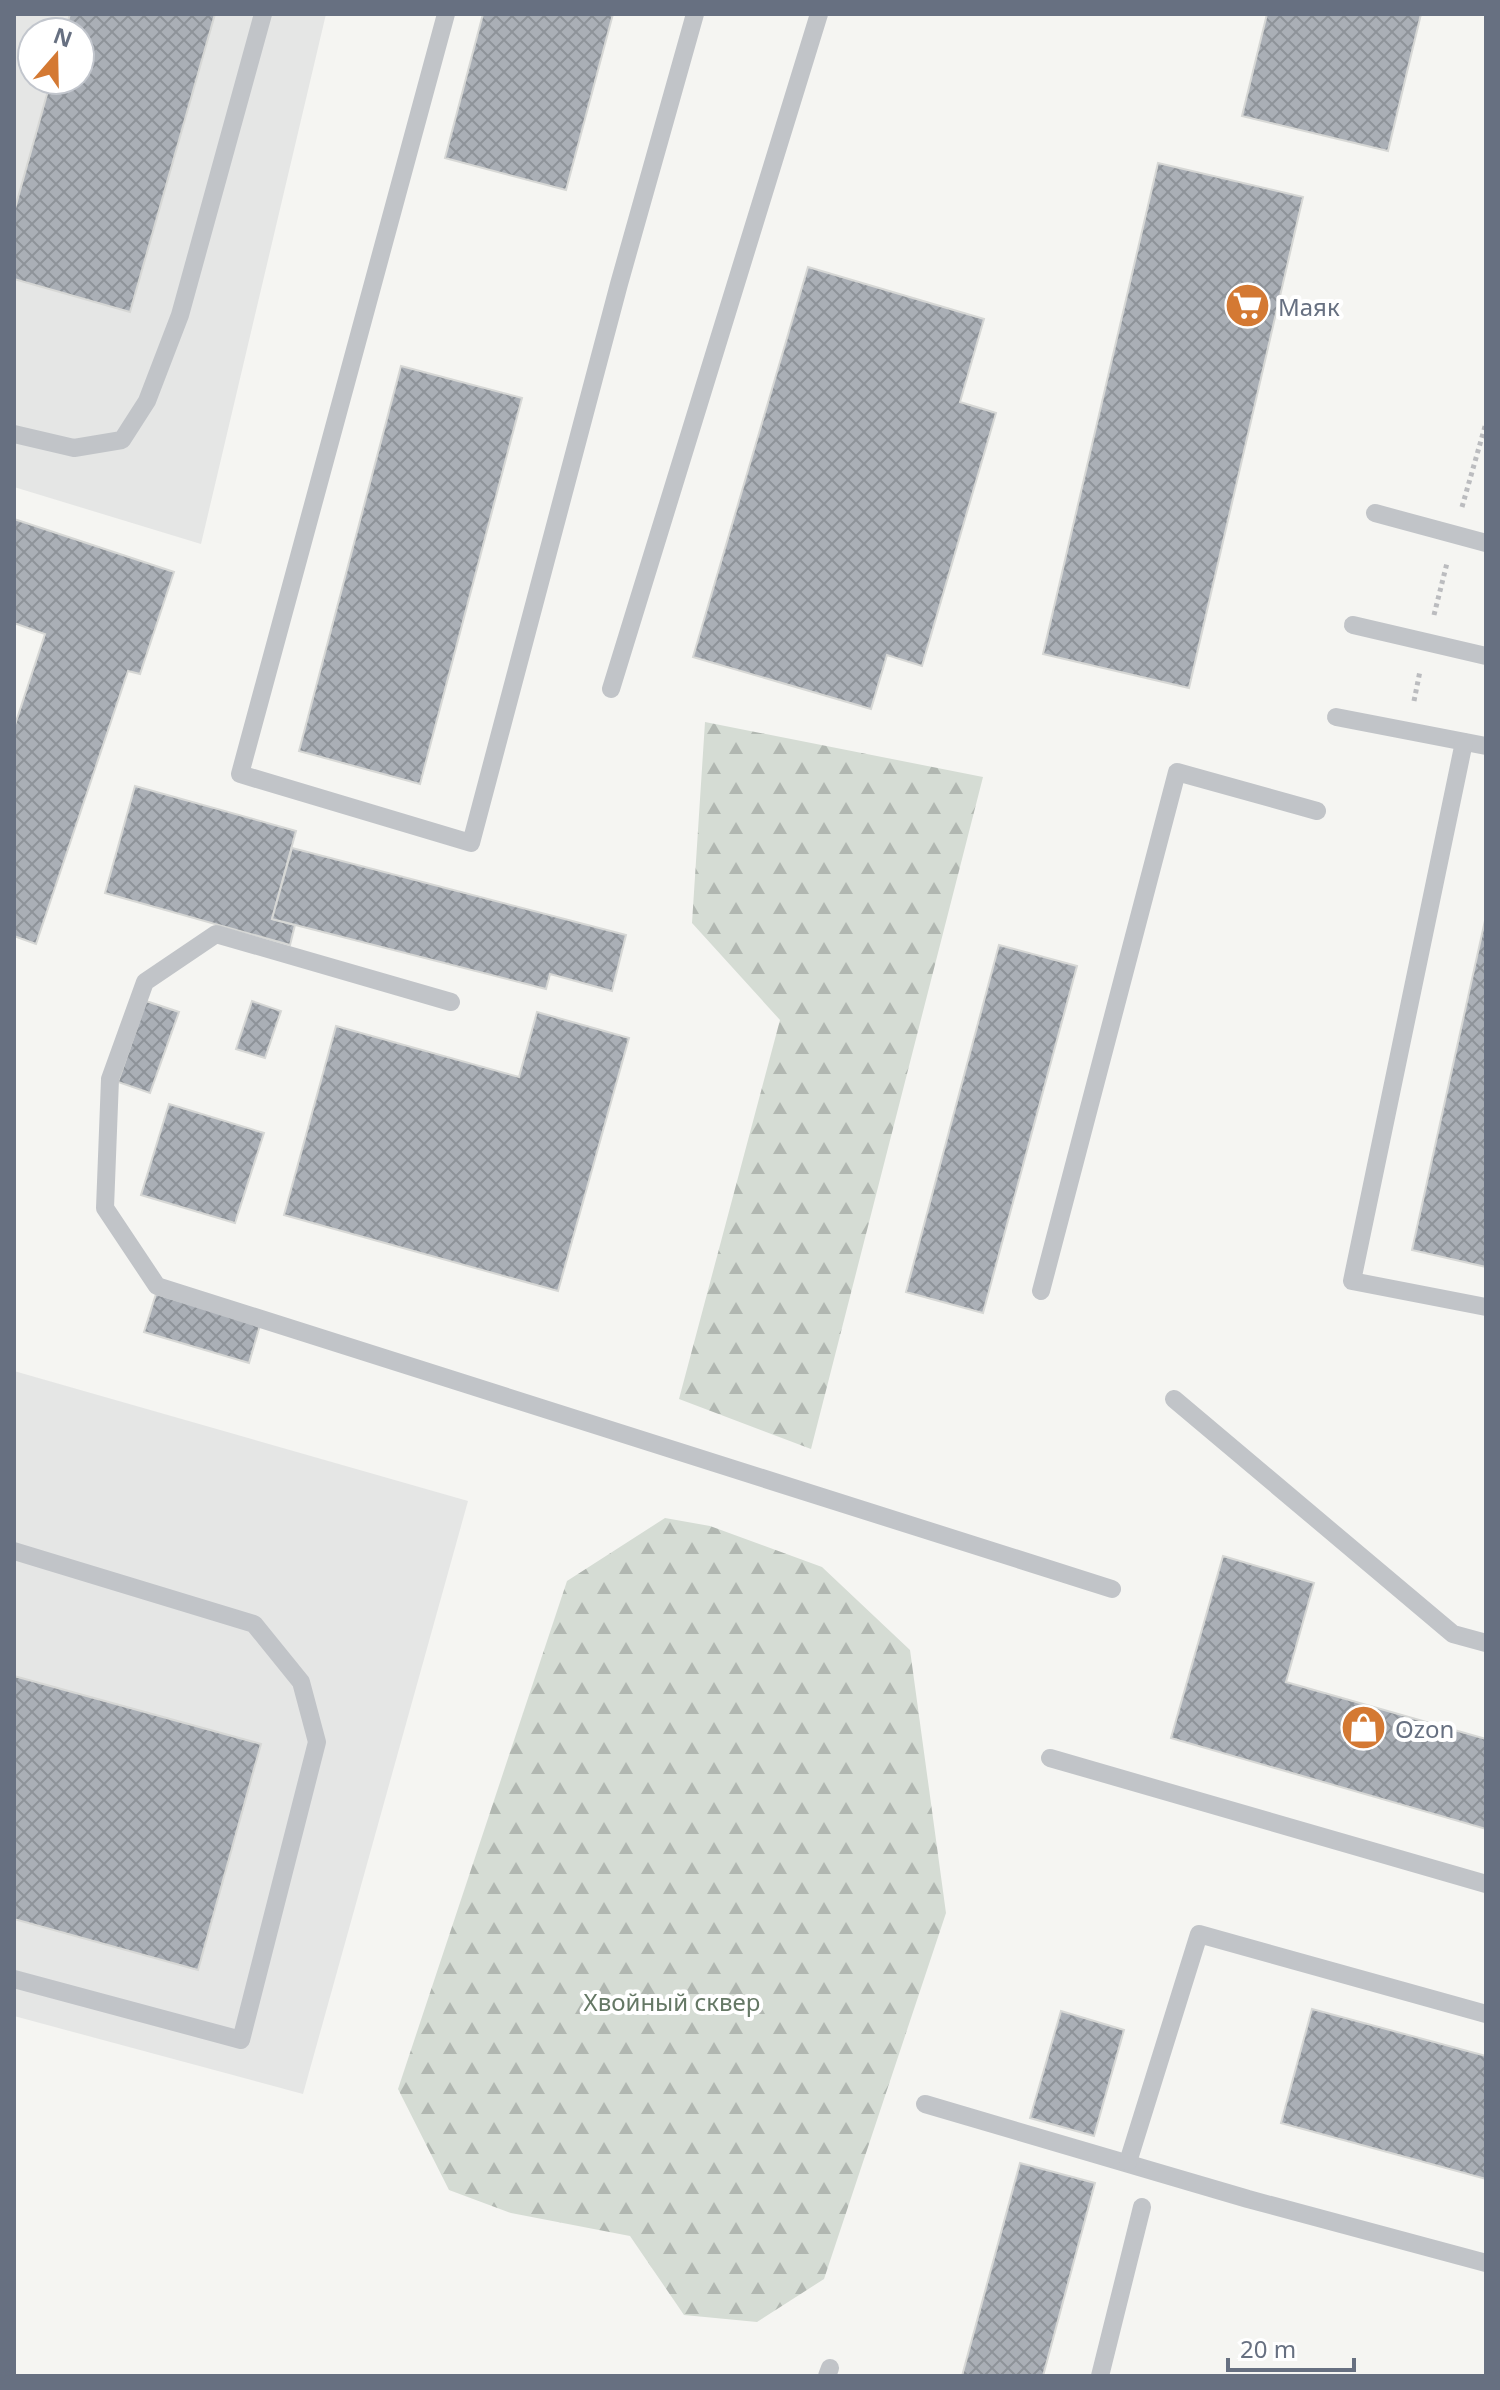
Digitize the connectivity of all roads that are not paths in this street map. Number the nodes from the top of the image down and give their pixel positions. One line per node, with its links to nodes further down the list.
1 (263, 14): 5 (lane)
2 (446, 14): 3 (lane)
3 (695, 14)
4 (819, 14): 10 (lane)
5 (14, 434)
6 (1375, 513): 7 (lane)
7 (1486, 543)
8 (1353, 625): 9 (lane)
9 (1486, 656)
10 (611, 689)
11 (1336, 717): 12 (lane)
12 (1464, 742): 13 (lane); 17 (lane)
13 (1486, 746)
14 (1317, 811): 16 (lane)
15 (451, 1002): 20 (lane)
16 (1041, 1291)
17 (1486, 1307)
18 (1174, 1399): 21 (lane)
19 (14, 1551): 24 (lane)
20 (1112, 1589)
21 (1486, 1643)
22 (1050, 1758): 23 (lane)
23 (1486, 1884)
24 (14, 1979)
25 (1486, 2014): 27 (lane)
26 (925, 2104): 27 (lane)
27 (1128, 2162): 29 (lane)
28 (1142, 2207): 30 (lane)
29 (1486, 2263)
30 (1100, 2376)

